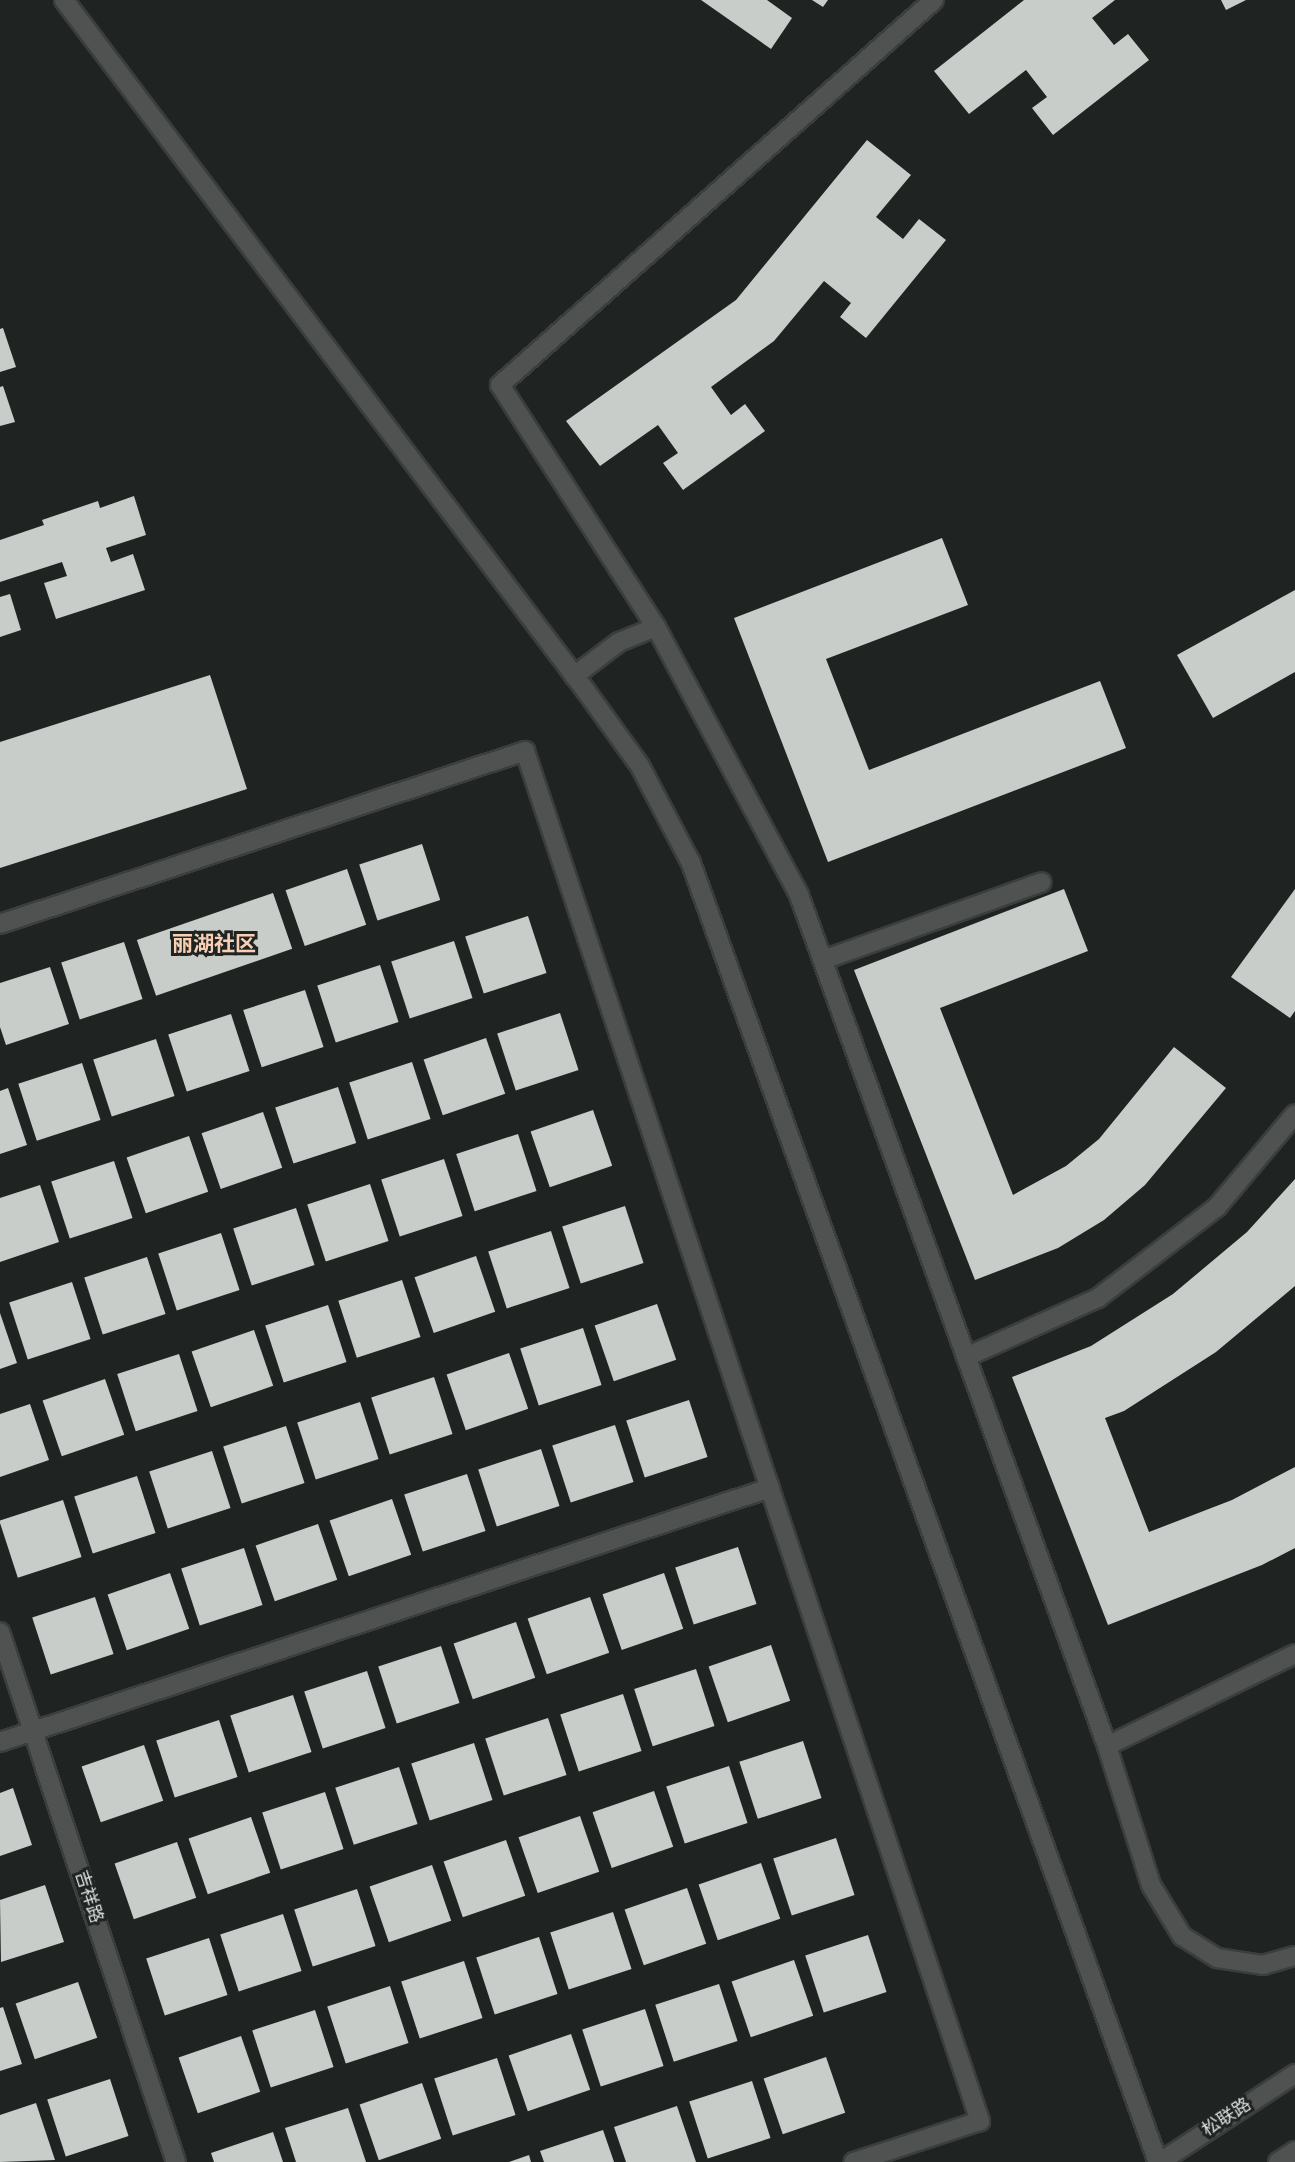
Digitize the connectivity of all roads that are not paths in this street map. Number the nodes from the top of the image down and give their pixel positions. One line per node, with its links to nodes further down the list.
1 (64, 0): 4 (street)
2 (934, 0): 3 (street)
3 (656, 627): 4 (street); 7 (street)
4 (574, 676): 21 (street)
5 (1042, 882): 7 (street)
6 (0, 924): 10 (street)
7 (823, 960): 9 (street)
8 (1295, 1114): 9 (street)
9 (966, 1356): 15 (street)
10 (770, 1488): 13 (street); 20 (street)
11 (0, 1632): 13 (street, 吉祥路)
12 (1295, 1654): 15 (street)
13 (33, 1731): 14 (street); 19 (street, 吉祥路)
14 (0, 1742)
15 (1107, 1746): 16 (street)
16 (1295, 1956)
17 (1295, 2074): 21 (street, 松联路)
18 (1295, 2151): 22 (street)
19 (176, 2162)
20 (854, 2162)
21 (1159, 2162)
22 (1278, 2162)

